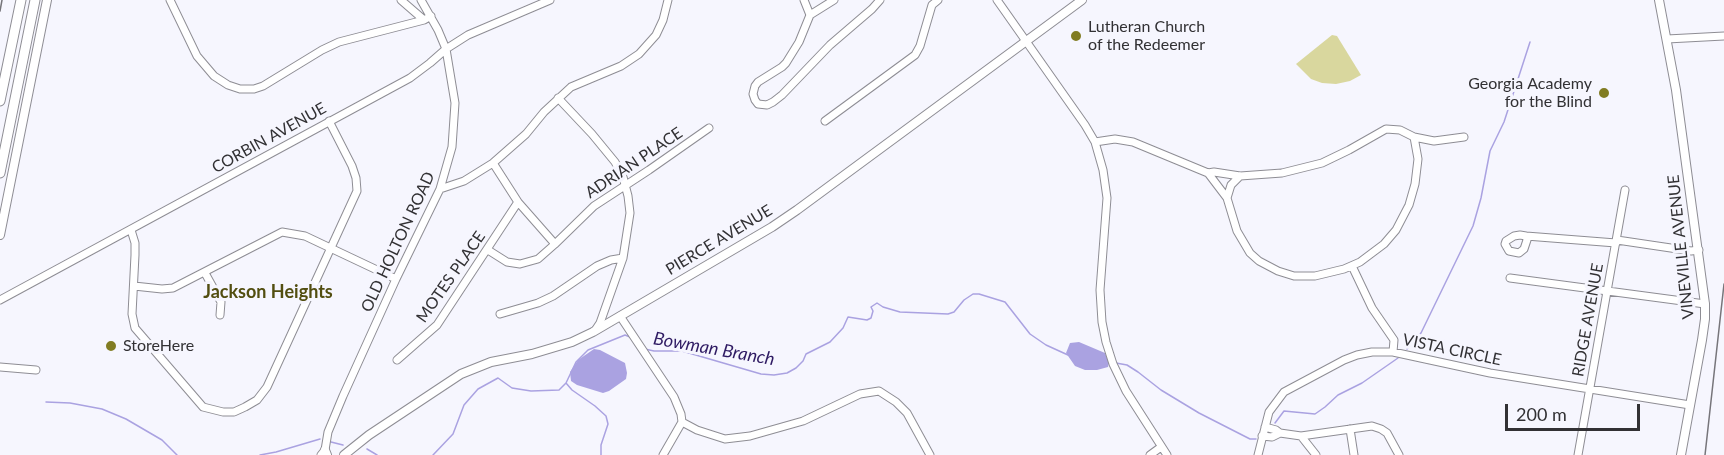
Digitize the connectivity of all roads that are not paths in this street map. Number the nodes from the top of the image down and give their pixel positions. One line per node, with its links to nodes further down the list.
1 (21, 0): 23 (highway)
2 (35, 0): 31 (highway)
3 (47, 0): 40 (main road)
4 (170, 0): 17 (street)
5 (401, 0): 17 (street)
6 (421, 0): 17 (street, OLD HOLTON ROAD)
7 (550, 0): 21 (street, CORBIN AVENUE)
8 (668, 0): 22 (street)
9 (804, 0): 16 (street)
10 (834, 0): 16 (street)
11 (880, 0): 16 (street)
12 (938, 0): 25 (street)
13 (997, 0): 20 (street)
14 (1082, 0): 20 (main road, PIERCE AVENUE)
15 (1659, 0): 19 (main road, VINEVILLE AVENUE)
16 (810, 15)
17 (428, 18): 21 (street, OLD HOLTON ROAD)
18 (1724, 36): 19 (street)
19 (1667, 39): 46 (main road, VINEVILLE AVENUE)
20 (1026, 41): 29 (street); 58 (main road, PIERCE AVENUE)
21 (446, 48): 24 (street, CORBIN AVENUE); 35 (street, OLD HOLTON ROAD)
22 (558, 98): 30 (street); 34 (street)
23 (0, 101)
24 (329, 121): 39 (street, CORBIN AVENUE); 44 (street)
25 (825, 121)
26 (709, 128): 34 (street, ADRIAN PLACE)
27 (1414, 137): 28 (street); 33 (street); 48 (street)
28 (1464, 137)
29 (1095, 142): 32 (street); 72 (street)
30 (493, 163): 35 (street); 38 (street)
31 (0, 173)
32 (1208, 173): 33 (street); 37 (street)
33 (1240, 177): 37 (street)
34 (625, 184): 43 (street, ADRIAN PLACE); 47 (street)
35 (440, 189): 51 (street, OLD HOLTON ROAD)
36 (1625, 190): 42 (street, RIDGE AVENUE)
37 (1227, 198): 48 (street)
38 (518, 202): 43 (street); 45 (street, MOTES PLACE)
39 (131, 230): 52 (street); 54 (street, CORBIN AVENUE)
40 (0, 235)
41 (1526, 236): 42 (street)
42 (1616, 241): 46 (street); 53 (street, RIDGE AVENUE)
43 (555, 244): 45 (street, ADRIAN PLACE)
44 (330, 248): 49 (street); 51 (street); 52 (street)
45 (488, 250): 61 (street, MOTES PLACE)
46 (1698, 250): 55 (main road, VINEVILLE AVENUE)
47 (623, 258): 56 (street); 59 (street)
48 (1352, 266): 60 (street)
49 (205, 273): 52 (street); 57 (street)
50 (1510, 278): 53 (street)
51 (396, 279): 73 (street, OLD HOLTON ROAD)
52 (134, 286)
53 (1607, 291): 55 (street); 64 (street, RIDGE AVENUE)
54 (0, 300)
55 (1705, 304): 65 (main road, VINEVILLE AVENUE)
56 (500, 314)
57 (220, 315)
58 (620, 316): 59 (main road, PIERCE AVENUE); 66 (street)
59 (593, 332): 74 (main road, PIERCE AVENUE)
60 (1393, 352): 64 (street, VISTA CIRCLE); 67 (street, VISTA CIRCLE)
61 (397, 360)
62 (0, 367): 63 (street)
63 (36, 370)
64 (1589, 389): 65 (street, VISTA CIRCLE); 83 (street, RIDGE AVENUE)
65 (1690, 405): 84 (main road, VINEVILLE AVENUE)
66 (682, 422): 75 (street); 76 (street)
67 (1265, 426): 69 (street); 70 (street, VISTA CIRCLE)
68 (1350, 429): 71 (street); 81 (street); 82 (street)
69 (1280, 433): 70 (street); 71 (street)
70 (1262, 436): 79 (street, VISTA CIRCLE)
71 (1301, 436): 80 (street)
72 (1161, 447): 77 (street); 78 (street)
73 (324, 453)
74 (345, 455)
75 (663, 455)
76 (930, 455)
77 (1149, 455)
78 (1167, 455)
79 (1258, 455)
80 (1316, 455)
81 (1354, 455)
82 (1399, 455)
83 (1578, 455)
84 (1681, 455)

